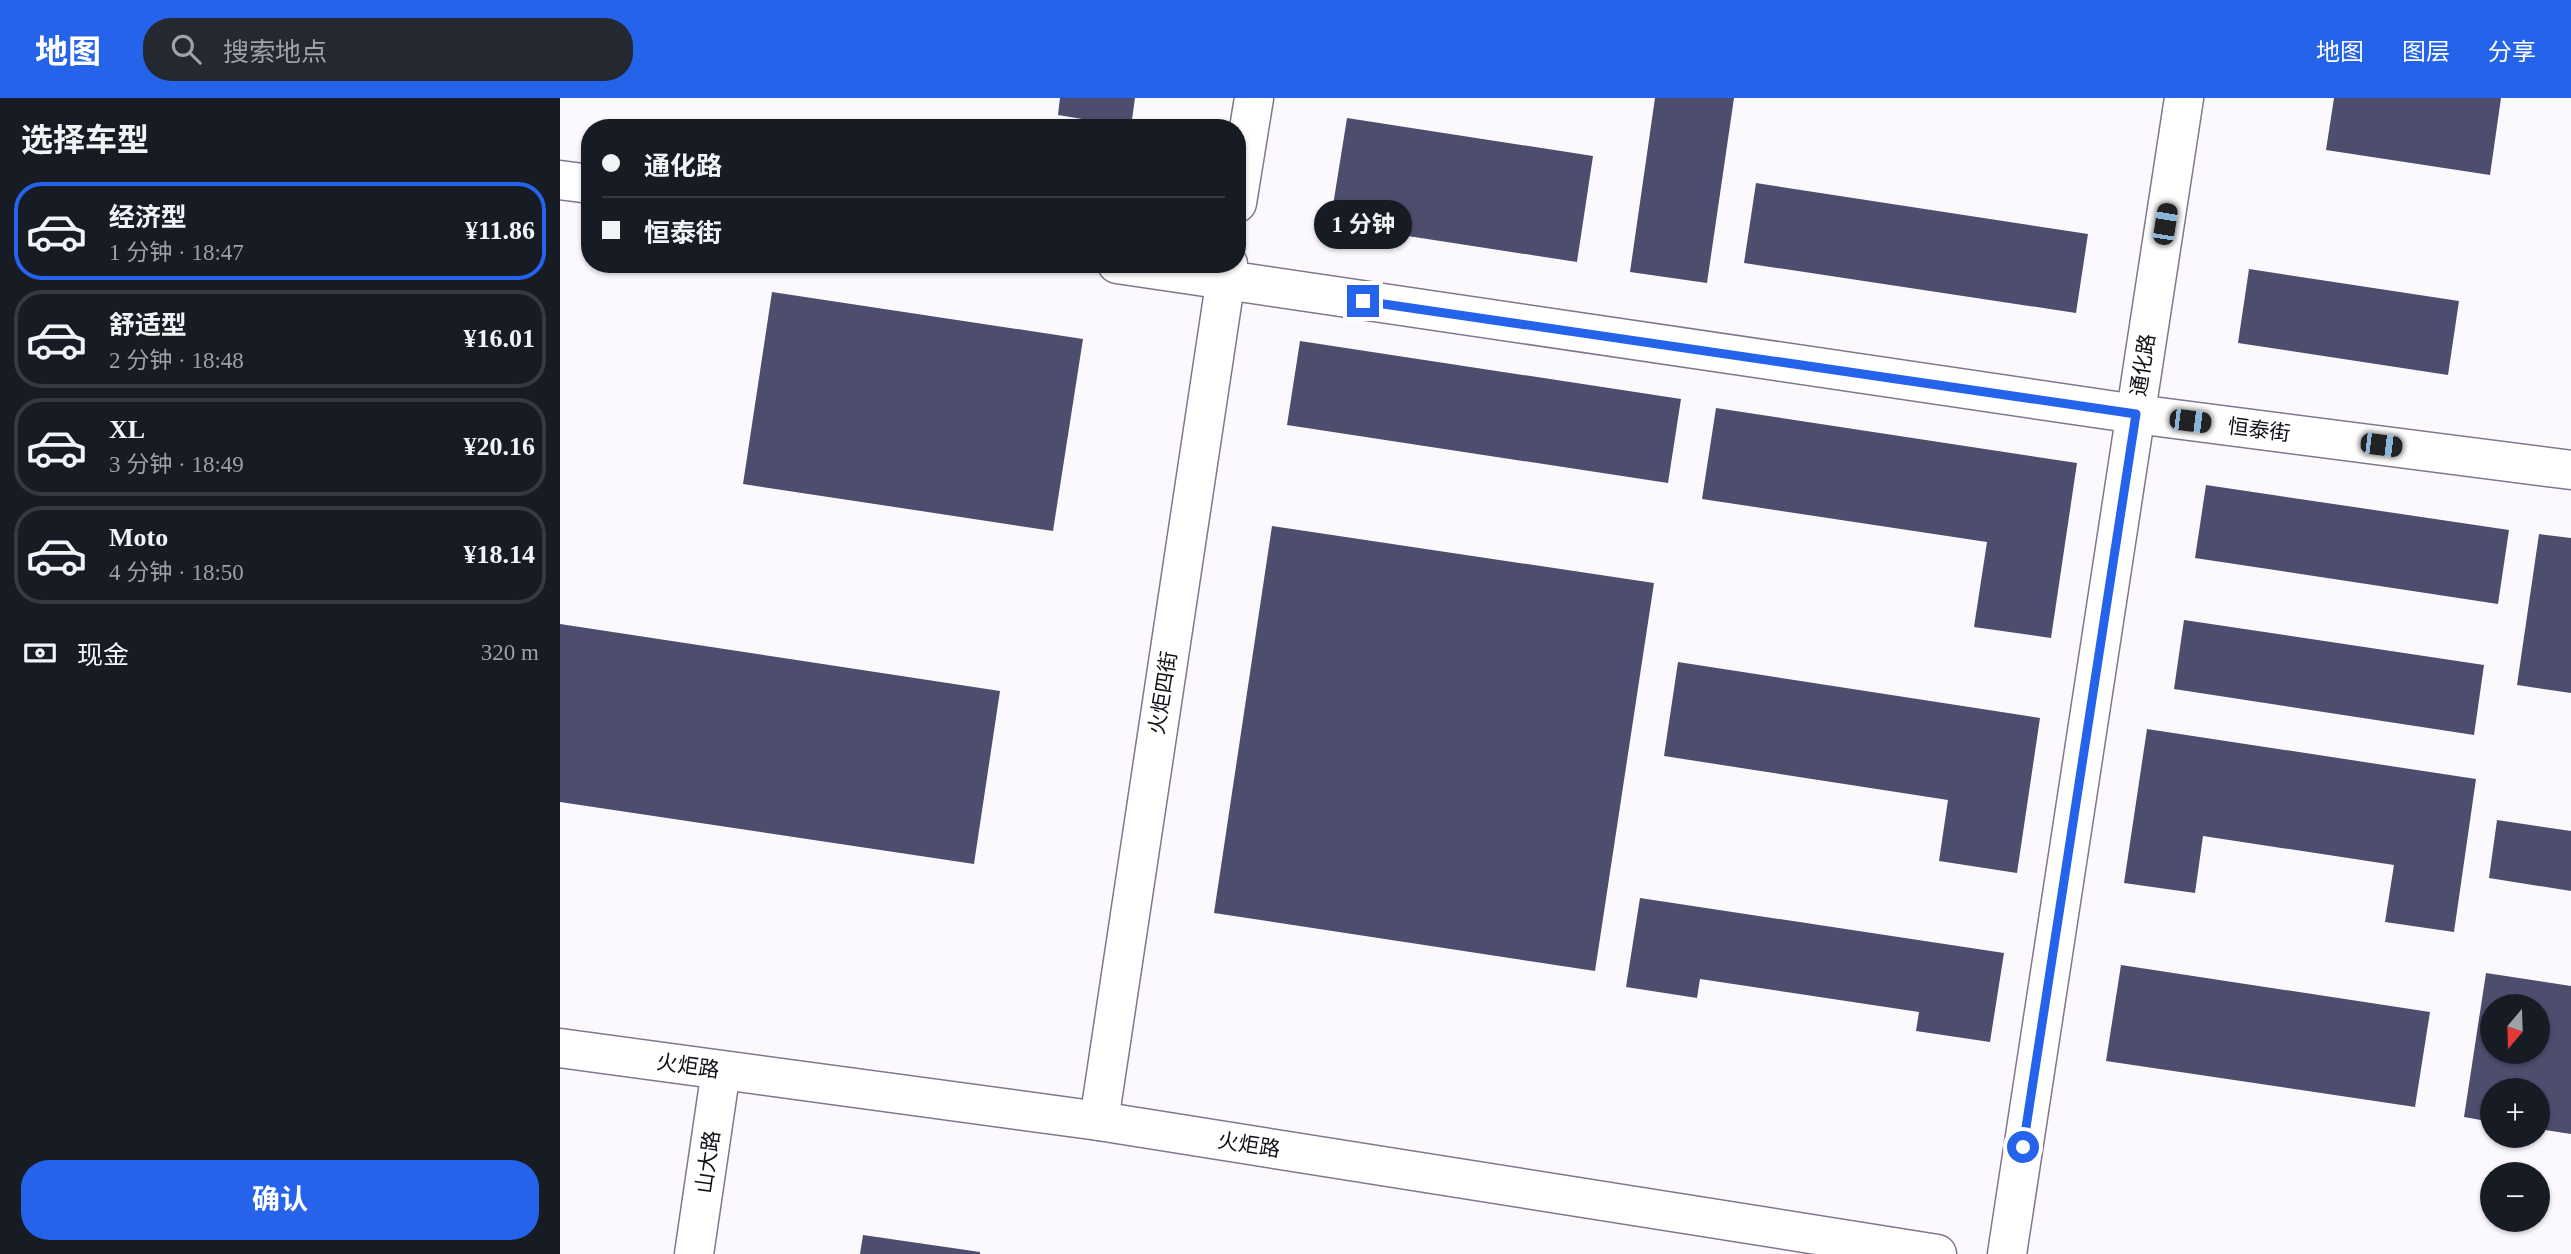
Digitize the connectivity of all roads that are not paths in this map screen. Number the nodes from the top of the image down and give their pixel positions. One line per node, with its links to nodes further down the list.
1 (1254, 98): 3 (street)
2 (2184, 98): 8 (street, 通化路)
3 (1246, 147)
4 (560, 180): 5 (street)
5 (581, 183)
6 (1226, 273): 12 (street, 火炬四街)
7 (1232, 273): 8 (street, 恒泰街)
8 (2136, 414): 9 (street, 恒泰街); 15 (street, 通化路)
9 (2571, 470)
10 (560, 1048): 11 (street, 火炬路)
11 (721, 1070): 12 (street, 火炬路); 13 (street, 山大路)
12 (1099, 1121): 14 (street, 火炬路)
13 (694, 1254)
14 (1937, 1254)
15 (2007, 1254)

